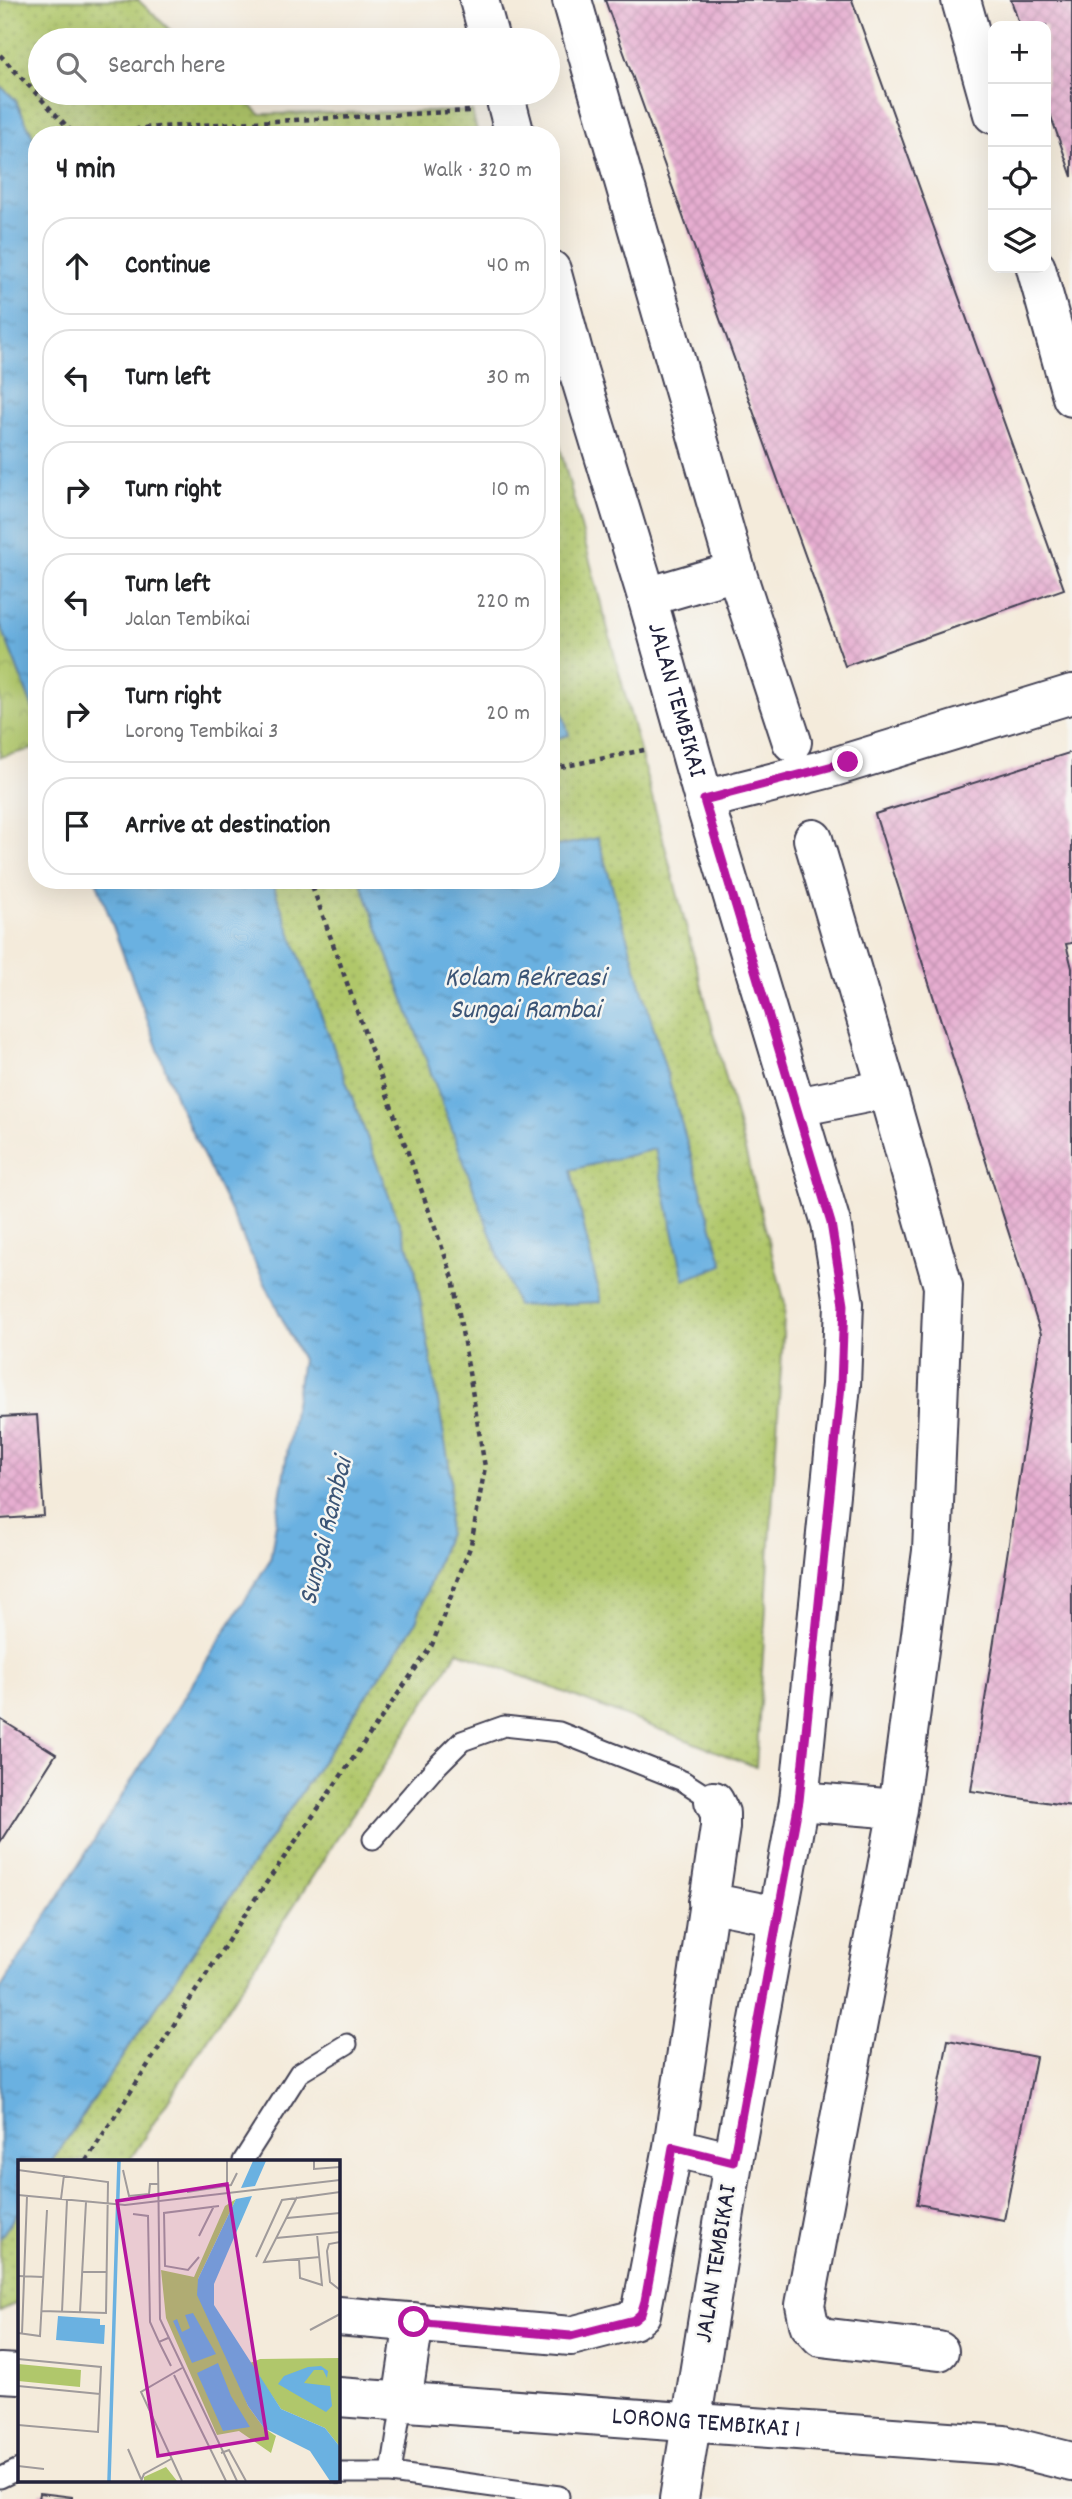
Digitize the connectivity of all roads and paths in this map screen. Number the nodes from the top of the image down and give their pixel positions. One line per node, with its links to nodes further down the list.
1 (479, 0): 4 (street)
2 (572, 0): 15 (street)
3 (961, 0): 7 (street)
4 (487, 28)
5 (0, 55): 6 (path)
6 (28, 85)
7 (988, 96)
8 (47, 105): 10 (path)
9 (509, 112): 11 (path)
10 (67, 126)
11 (186, 126)
12 (1037, 273): 14 (street)
13 (560, 303): 16 (street, JALAN TEMBIKAI)
14 (1072, 397)
15 (736, 571): 16 (street); 19 (street)
16 (646, 597): 18 (street, JALAN TEMBIKAI)
17 (1072, 694): 21 (street)
18 (687, 741): 20 (path); 21 (street, JALAN TEMBIKAI)
19 (792, 742)
20 (560, 767)
21 (704, 800): 25 (street, JALAN TEMBIKAI)
22 (813, 839): 24 (street)
23 (313, 889): 34 (path)
24 (887, 1090): 25 (street); 28 (street)
25 (797, 1107): 27 (street, JALAN TEMBIKAI)
26 (713, 1801): 29 (lane); 30 (street)
27 (799, 1801): 28 (street); 31 (street, JALAN TEMBIKAI)
28 (898, 1809): 39 (street)
29 (373, 1839)
30 (708, 1902): 31 (street); 33 (street)
31 (778, 1916): 36 (street, JALAN TEMBIKAI)
32 (347, 2044): 35 (lane)
33 (673, 2147): 36 (street); 38 (street)
34 (87, 2160)
35 (244, 2160)
36 (733, 2162): 44 (street, JALAN TEMBIKAI)
37 (340, 2316): 38 (street)
38 (414, 2322): 43 (street)
39 (939, 2351)
40 (0, 2373): 41 (street)
41 (18, 2374)
42 (340, 2397): 43 (street, LORONG TEMBIKAI 1)
43 (402, 2402): 44 (street, LORONG TEMBIKAI 1); 48 (lane)
44 (692, 2423): 45 (street, LORONG TEMBIKAI 1); 51 (street, JALAN TEMBIKAI)
45 (1072, 2462)
46 (18, 2469): 49 (lane)
47 (340, 2473): 48 (lane)
48 (391, 2473): 50 (lane)
49 (0, 2478)
50 (559, 2496)
51 (679, 2499)

